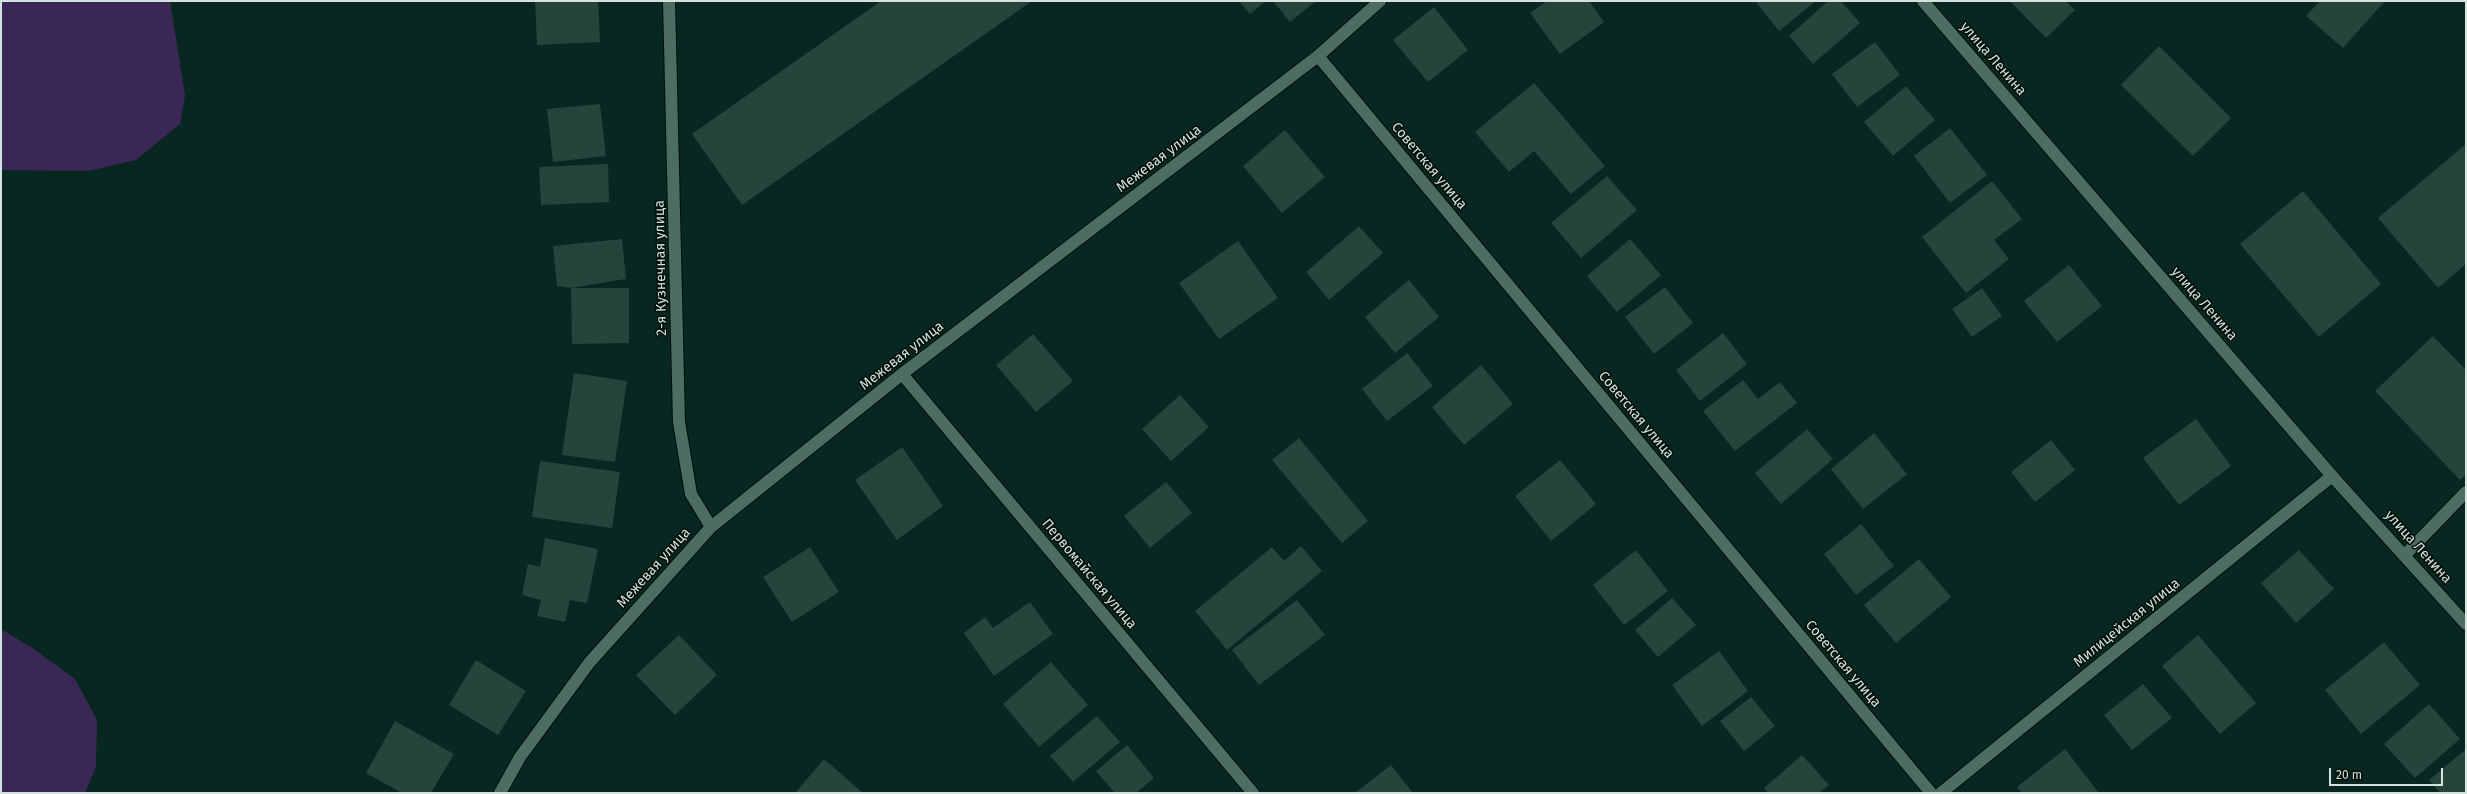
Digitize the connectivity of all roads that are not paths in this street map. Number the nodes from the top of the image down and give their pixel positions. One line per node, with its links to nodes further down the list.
1 (669, 1): 8 (street, 2-я Кузнечная улица)
2 (1380, 1): 4 (street, Межевая улица)
3 (1923, 1): 6 (street, улица Ленина)
4 (1318, 56): 5 (street, Межевая улица); 13 (street, Советская улица)
5 (902, 374): 8 (street, Межевая улица); 12 (street, Первомайская улица)
6 (2332, 476): 9 (street, улица Ленина); 14 (street, Милицейская улица)
7 (2466, 492): 9 (street)
8 (711, 527): 11 (street, Межевая улица)
9 (2405, 555): 10 (street, улица Ленина)
10 (2466, 624)
11 (500, 793)
12 (1253, 793)
13 (1931, 793)
14 (1941, 793)

